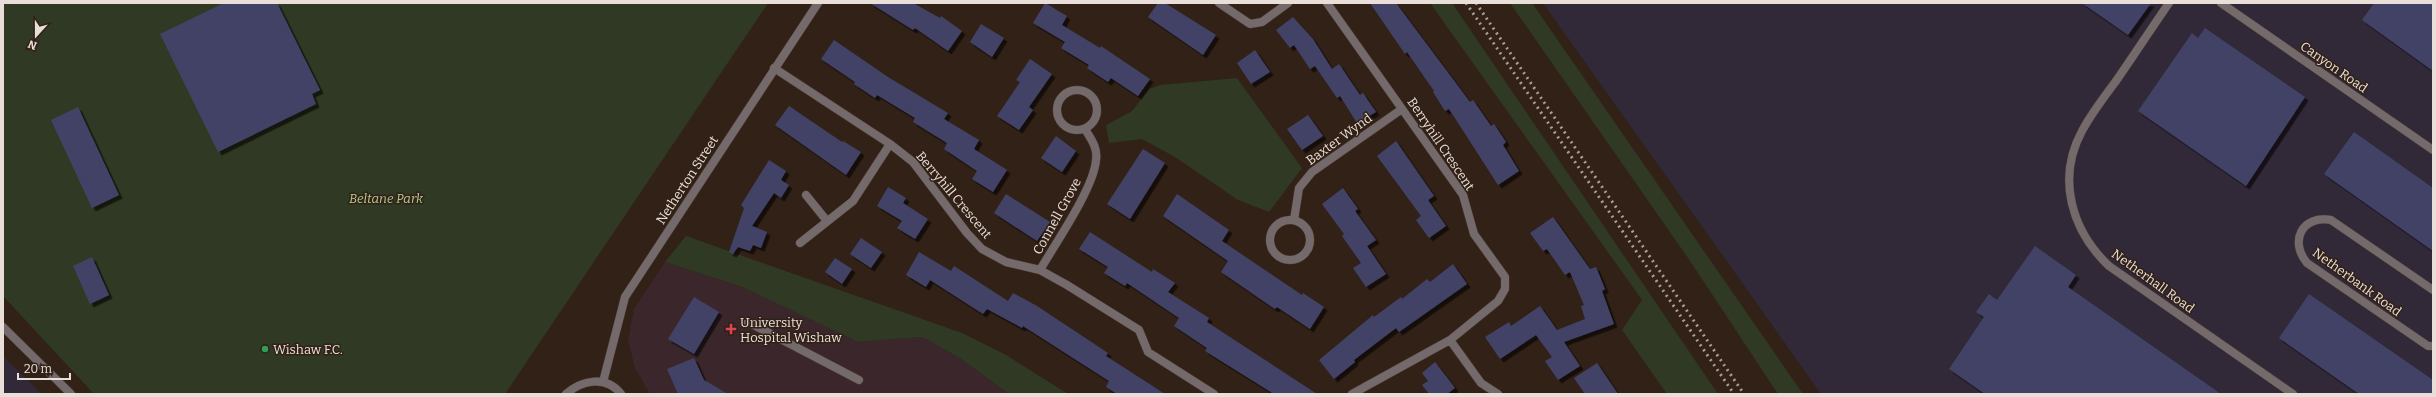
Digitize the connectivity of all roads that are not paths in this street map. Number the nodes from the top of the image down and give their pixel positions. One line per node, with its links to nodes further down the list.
1 (818, 3): 7 (street, Netherton Street)
2 (1220, 3): 3 (street)
3 (1288, 3)
4 (1327, 3): 8 (street, Berryhill Crescent)
5 (2169, 3): 30 (street, Netherhall Road)
6 (2221, 3): 11 (street, Canyon Road)
7 (774, 68): 10 (street, Berryhill Crescent); 23 (street, Netherton Street)
8 (1402, 109): 13 (street, Baxter Wynd); 20 (street, Berryhill Crescent)
9 (1085, 129): 9 (street); 16 (street, Connell Grove)
10 (890, 144): 14 (street); 16 (street, Berryhill Crescent)
11 (2433, 150)
12 (806, 195): 14 (street)
13 (1294, 220): 13 (street)
14 (827, 221): 15 (street)
15 (800, 244)
16 (1040, 270): 27 (street, Berryhill Crescent)
17 (2433, 290): 21 (street, Netherbank Road)
18 (746, 321): 22 (street)
19 (3, 327): 24 (street)
20 (1450, 340): 28 (street, Berryhill Crescent); 29 (street)
21 (2433, 346)
22 (859, 380)
23 (603, 382): 25 (street); 26 (street)
24 (72, 394)
25 (566, 394)
26 (621, 394)
27 (1214, 394)
28 (1352, 394)
29 (1498, 394)
30 (2293, 394)

